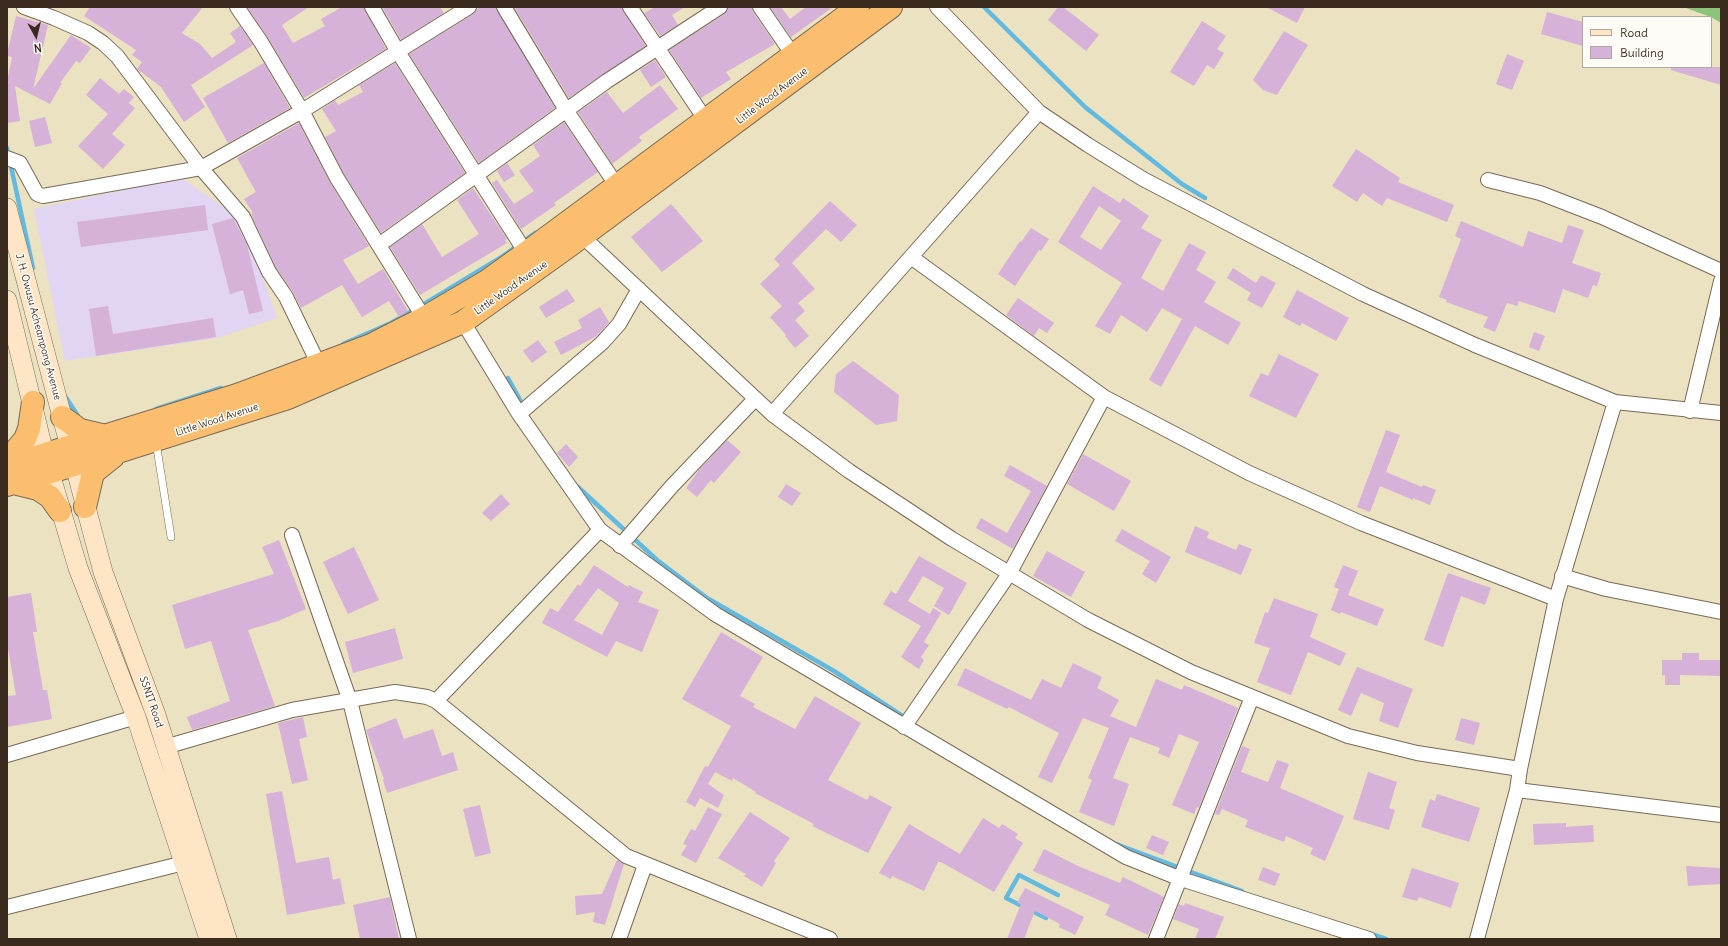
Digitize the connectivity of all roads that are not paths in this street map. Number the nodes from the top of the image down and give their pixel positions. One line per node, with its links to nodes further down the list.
1 (24, 7): 20 (street)
2 (237, 7): 16 (street)
3 (372, 7): 13 (street)
4 (469, 7): 13 (street)
5 (504, 7): 15 (street)
6 (630, 7): 12 (street)
7 (720, 7): 12 (street)
8 (760, 7): 14 (street)
9 (858, 7): 14 (highway, Little Wood Avenue)
10 (892, 7): 25 (highway, Little Wood Avenue)
11 (937, 7): 17 (street)
12 (658, 49): 15 (street); 18 (street)
13 (398, 52): 16 (street); 21 (street)
14 (793, 55): 18 (highway, Little Wood Avenue)
15 (566, 110): 21 (street); 23 (street)
16 (302, 111): 20 (street); 26 (street)
17 (1039, 112): 28 (street); 39 (street)
18 (705, 120): 23 (highway, Little Wood Avenue)
19 (7, 158): 20 (street)
20 (201, 168): 35 (street)
21 (476, 175): 26 (street); 27 (street)
22 (1488, 180): 29 (street)
23 (617, 186): 27 (highway, Little Wood Avenue)
24 (7, 208): 44 (street, J. H. Owusu Acheampong Avenue)
25 (582, 236): 31 (street); 34 (highway, Little Wood Avenue)
26 (379, 245): 33 (street)
27 (526, 253): 33 (highway, Little Wood Avenue)
28 (911, 257): 36 (street); 43 (street)
29 (1721, 272)
30 (1721, 281): 40 (street)
31 (639, 289): 37 (street); 42 (street)
32 (7, 300): 38 (street)
33 (424, 318): 35 (highway, Little Wood Avenue)
34 (463, 322): 42 (street); 45 (highway, Little Wood Avenue)
35 (319, 365): 46 (highway, Little Wood Avenue)
36 (1104, 397): 57 (street); 59 (street)
37 (755, 399): 43 (street); 56 (street)
38 (33, 402): 48 (highway); 49 (street)
39 (1615, 402): 40 (street); 58 (street)
40 (1690, 411): 41 (street)
41 (1721, 413)
42 (519, 414): 53 (street)
43 (772, 414): 57 (street)
44 (62, 417): 46 (highway); 47 (street, J. H. Owusu Acheampong Avenue)
45 (156, 440): 46 (highway, Little Wood Avenue); 55 (lane)
46 (114, 444): 47 (highway, Little Wood Avenue); 51 (highway)
47 (73, 456): 49 (highway, Little Wood Avenue); 51 (street, SSNIT Road)
48 (7, 459)
49 (47, 463): 50 (highway, Little Wood Avenue); 52 (street, SSNIT Road)
50 (9, 478): 52 (highway)
51 (85, 507): 66 (street, SSNIT Road)
52 (60, 510): 64 (street, SSNIT Road)
53 (600, 530): 56 (street); 63 (street)
54 (292, 535): 62 (street)
55 (170, 537)
56 (620, 546): 65 (street)
57 (1009, 574): 61 (street); 65 (street)
58 (1562, 576): 59 (street); 60 (street)
59 (1556, 600): 68 (street)
60 (1721, 612)
61 (1252, 697): 68 (street); 73 (street)
62 (350, 701): 63 (street); 66 (street); 77 (street)
63 (436, 701): 72 (street)
64 (136, 717): 67 (street); 71 (street, SSNIT Road)
65 (904, 727): 73 (street)
66 (166, 747): 76 (street, SSNIT Road)
67 (7, 755)
68 (1520, 768): 69 (street)
69 (1517, 790): 70 (street); 82 (street)
70 (1721, 815)
71 (184, 863): 74 (street); 75 (street, SSNIT Road)
72 (645, 865): 78 (street); 79 (street)
73 (1181, 879): 80 (street); 81 (street)
74 (7, 907)
75 (209, 939)
76 (227, 939)
77 (409, 939)
78 (619, 939)
79 (830, 939)
80 (1156, 939)
81 (1370, 939)
82 (1477, 939)

